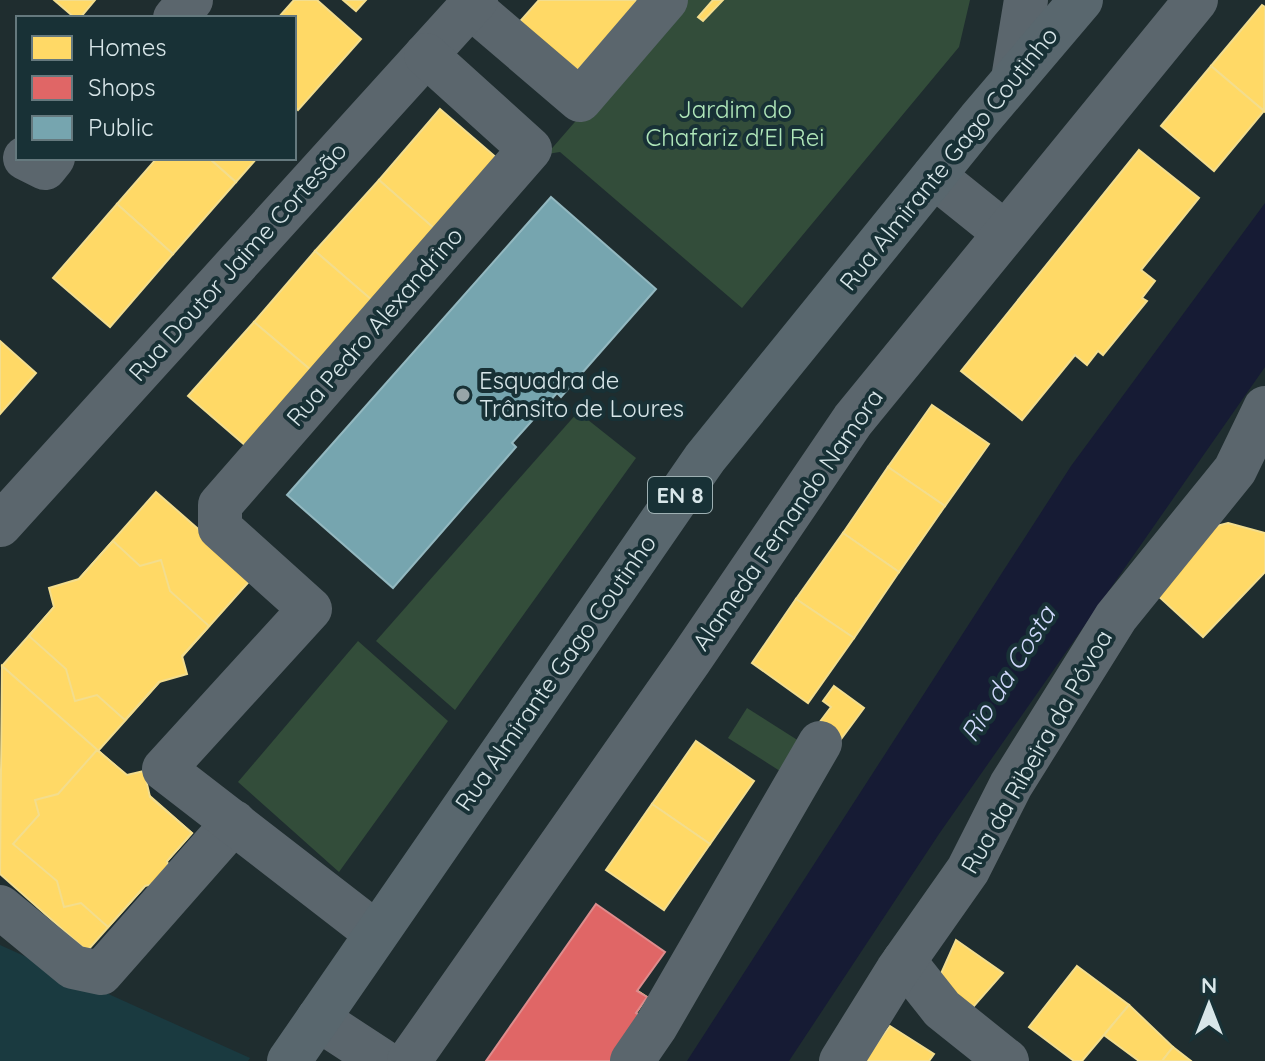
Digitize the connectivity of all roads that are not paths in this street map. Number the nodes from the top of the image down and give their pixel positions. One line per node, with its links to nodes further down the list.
1 (191, 0): 7 (street)
2 (666, 0): 6 (street)
3 (1026, 0): 9 (street)
4 (1081, 0): 9 (main road, Rua Almirante Gago Coutinho / EN 8)
5 (1196, 0): 13 (street, Alameda Fernando Namora)
6 (473, 3): 8 (street, Rua Doutor Jaime Cortesão)
7 (177, 16)
8 (426, 55): 16 (street, Rua Doutor Jaime Cortesão); 18 (street, Rua Pedro Alexandrino)
9 (1013, 79): 12 (main road, Rua Almirante Gago Coutinho / EN 8)
10 (29, 160): 11 (street)
11 (51, 160)
12 (934, 176): 13 (street); 20 (main road, Rua Almirante Gago Coutinho / EN 8)
13 (1005, 233): 25 (street, Alameda Fernando Namora)
14 (1265, 408): 15 (street, Rua da Ribeira da Póvoa)
15 (1253, 469): 21 (street, Rua da Ribeira da Póvoa)
16 (0, 525)
17 (820, 743): 26 (street)
18 (234, 822): 19 (street); 20 (street)
19 (0, 907)
20 (376, 933): 22 (main road, Rua Almirante Gago Coutinho / EN 8)
21 (904, 961): 27 (street, Rua da Ribeira da Póvoa); 28 (street)
22 (318, 1019): 23 (main road, Rua Almirante Gago Coutinho / EN 8); 24 (street)
23 (289, 1061)
24 (382, 1061)
25 (409, 1061)
26 (632, 1061)
27 (841, 1061)
28 (1007, 1061)

